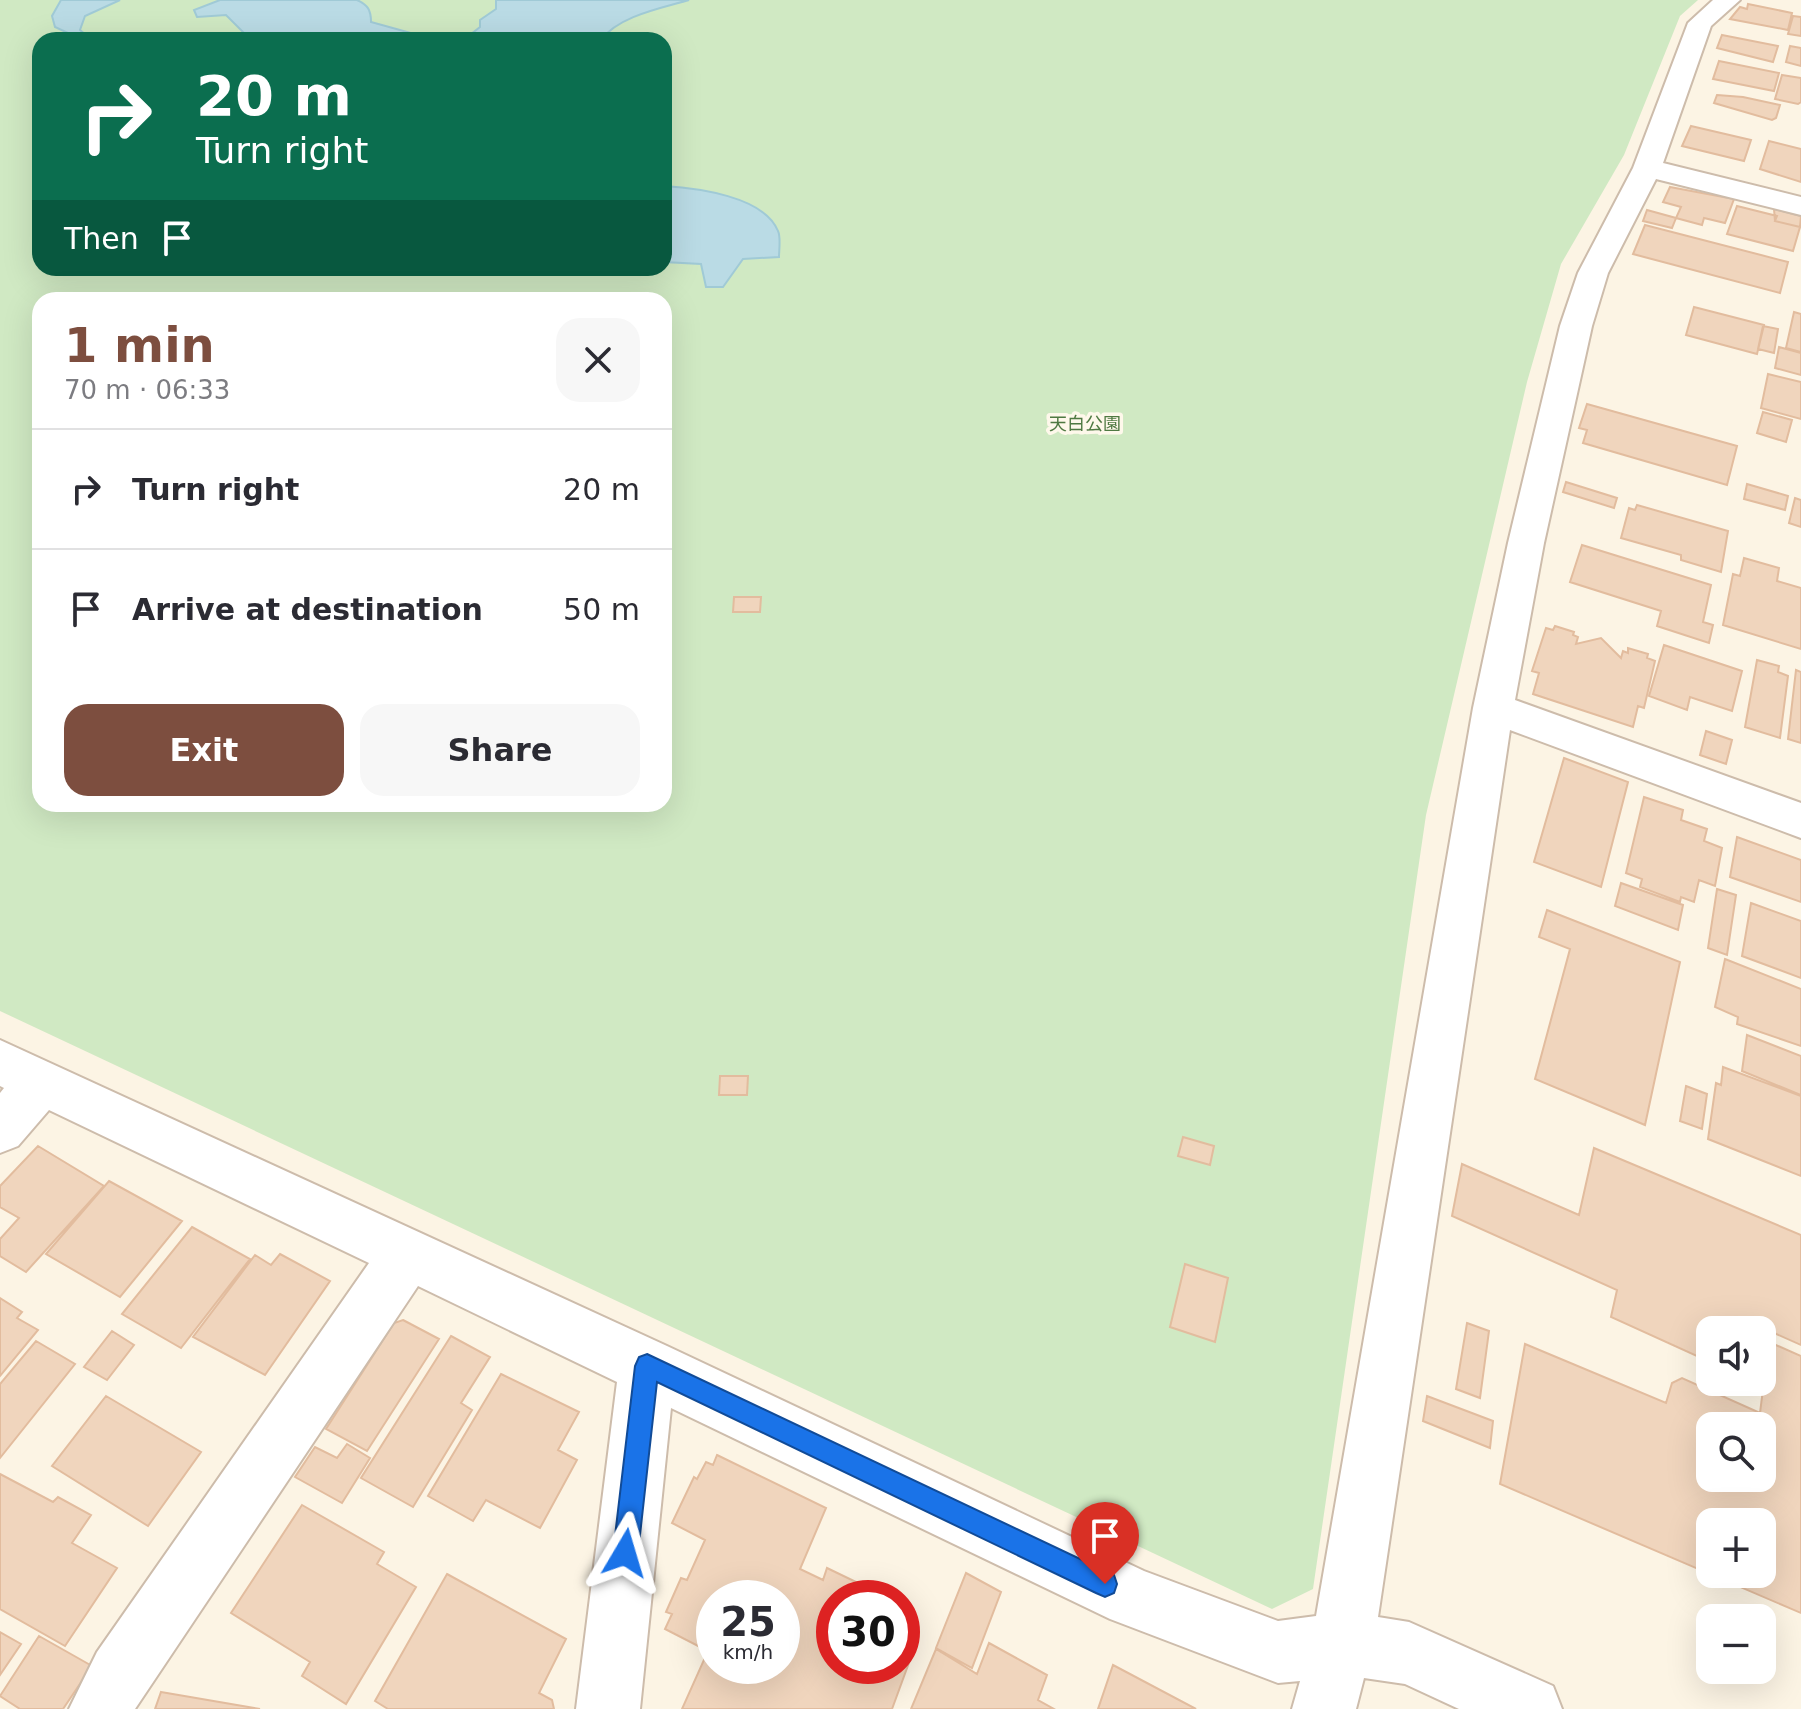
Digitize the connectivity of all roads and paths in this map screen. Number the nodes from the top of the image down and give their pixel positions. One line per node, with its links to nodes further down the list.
1 (1728, 0): 2 (street)
2 (1647, 168): 3 (street); 4 (street)
3 (1801, 206)
4 (1493, 708): 5 (street); 10 (street)
5 (1801, 821)
6 (21, 1072): 7 (street); 8 (street)
7 (0, 1129)
8 (408, 1254): 9 (street); 11 (street)
9 (647, 1366): 10 (street); 12 (street)
10 (1342, 1644): 13 (street); 14 (street)
11 (101, 1709)
12 (608, 1709)
13 (1324, 1709)
14 (1530, 1709)

